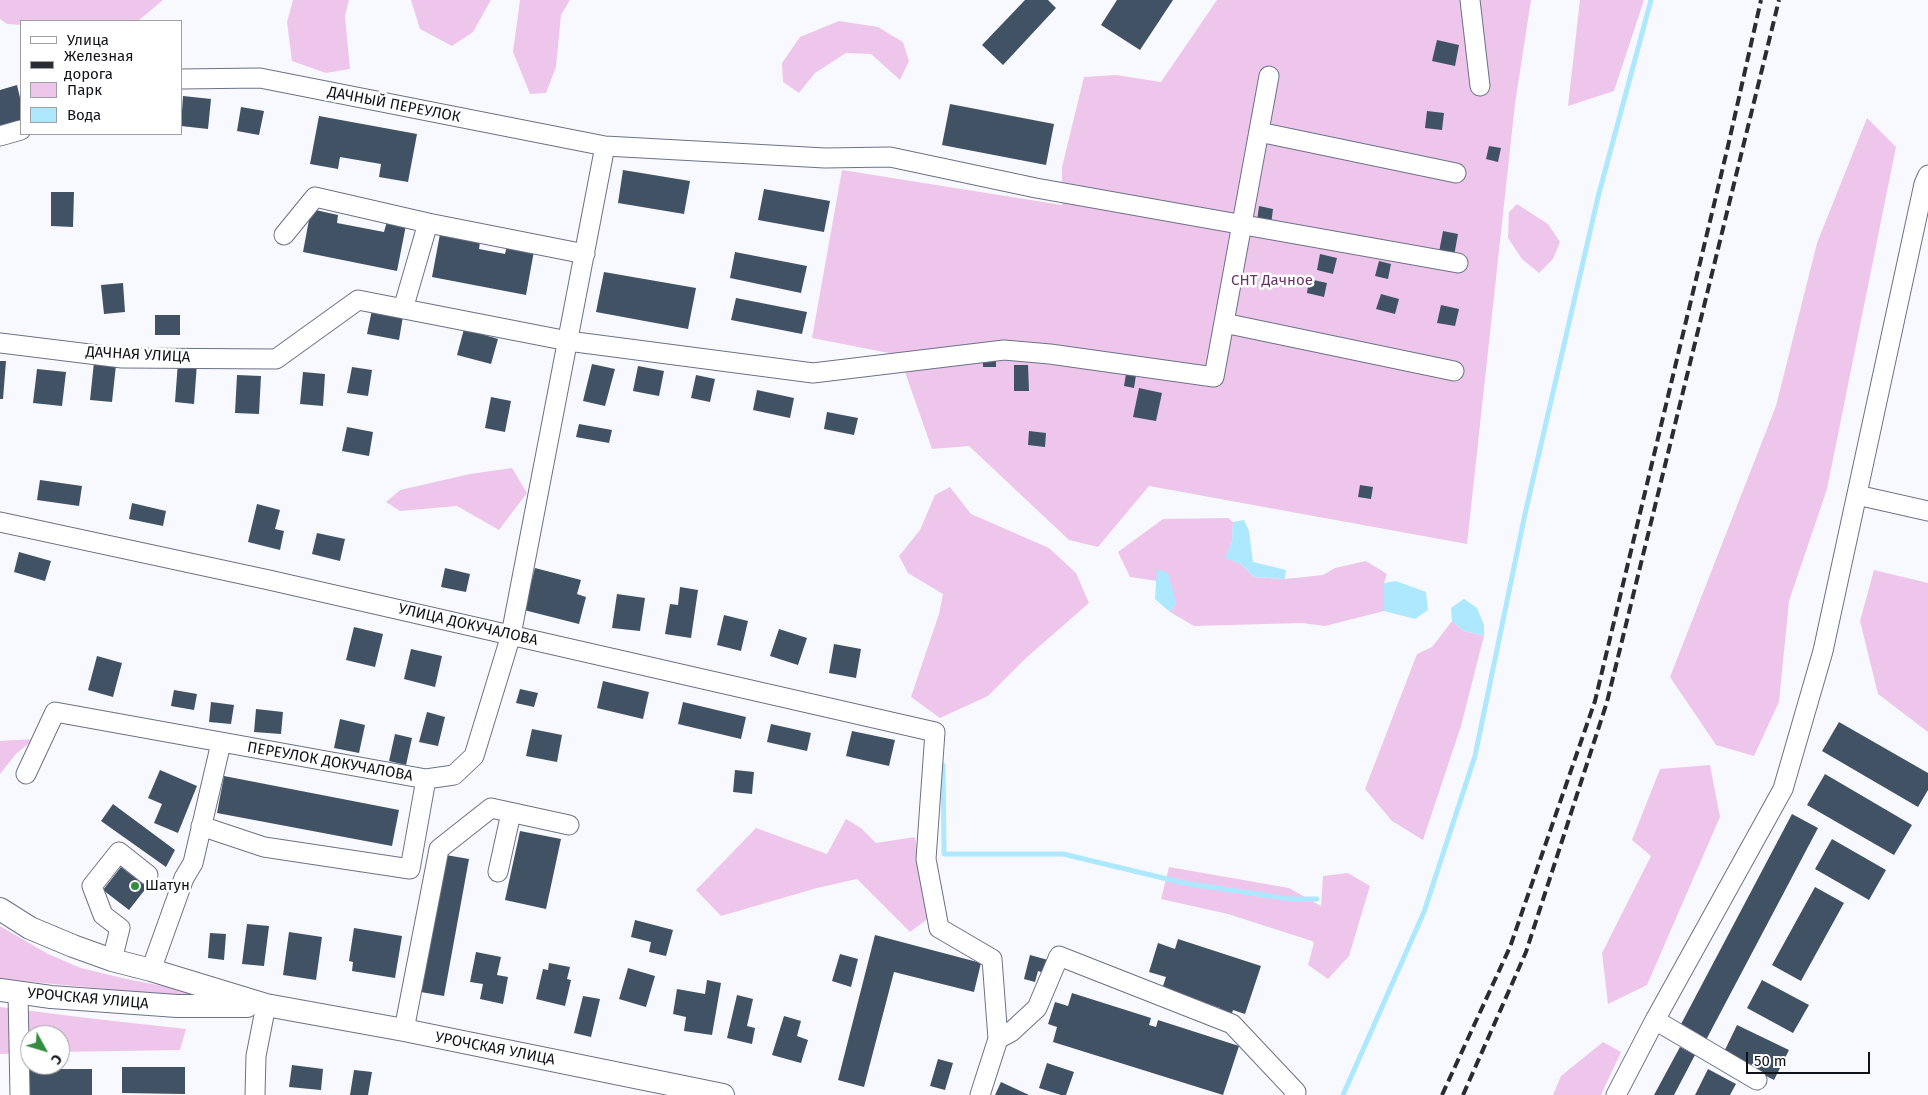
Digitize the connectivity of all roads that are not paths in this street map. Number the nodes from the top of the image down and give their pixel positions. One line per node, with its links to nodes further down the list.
1 (1470, 0): 4 (street)
2 (1269, 76): 6 (street)
3 (182, 79): 8 (street, ДАЧНЫЙ ПЕРЕУЛОК)
4 (1480, 86)
5 (20, 130): 7 (street)
6 (1259, 132): 9 (street); 12 (street)
7 (0, 136)
8 (605, 146): 12 (street, ДАЧНЫЙ ПЕРЕУЛОК); 14 (street, ПЕРЕУЛОК ДОКУЧАЛОВА)
9 (1456, 173)
10 (1928, 174): 21 (street)
11 (428, 223): 13 (street); 14 (street); 16 (street)
12 (1242, 224): 15 (street, ДАЧНЫЙ ПЕРЕУЛОК); 17 (street)
13 (284, 235)
14 (584, 254): 18 (street, ПЕРЕУЛОК ДОКУЧАЛОВА)
15 (1458, 262)
16 (404, 309): 18 (street); 19 (street, ДАЧНАЯ УЛИЦА)
17 (1224, 323): 18 (street); 20 (street)
18 (568, 341): 24 (street, ПЕРЕУЛОК ДОКУЧАЛОВА)
19 (0, 343)
20 (1454, 371)
21 (1857, 495): 22 (street); 38 (street)
22 (1928, 512)
23 (0, 522): 24 (street, УЛИЦА ДОКУЧАЛОВА)
24 (511, 635): 27 (street, ПЕРЕУЛОК ДОКУЧАЛОВА); 40 (street, УЛИЦА ДОКУЧАЛОВА)
25 (221, 743): 26 (street, ПЕРЕУЛОК ДОКУЧАЛОВА); 27 (street, ПЕРЕУЛОК ДОКУЧАЛОВА); 30 (street)
26 (26, 774)
27 (426, 780): 30 (street)
28 (511, 813): 29 (street); 31 (street); 39 (street)
29 (569, 825)
30 (201, 826): 35 (street)
31 (498, 872)
32 (148, 875): 34 (street)
33 (0, 909): 34 (main road, УРОЧСКАЯ УЛИЦА)
34 (112, 960): 35 (main road, УРОЧСКАЯ УЛИЦА)
35 (151, 970): 37 (main road, УРОЧСКАЯ УЛИЦА)
36 (9, 991): 37 (main road, УРОЧСКАЯ УЛИЦА); 42 (street)
37 (266, 1005): 39 (main road, УРОЧСКАЯ УЛИЦА); 43 (street)
38 (1655, 1020): 41 (street); 47 (street)
39 (404, 1030): 44 (main road, УРОЧСКАЯ УЛИЦА)
40 (998, 1039): 45 (street); 46 (street)
41 (1757, 1080)
42 (20, 1095)
43 (255, 1095)
44 (724, 1095)
45 (980, 1095)
46 (1294, 1095)
47 (1616, 1095)

